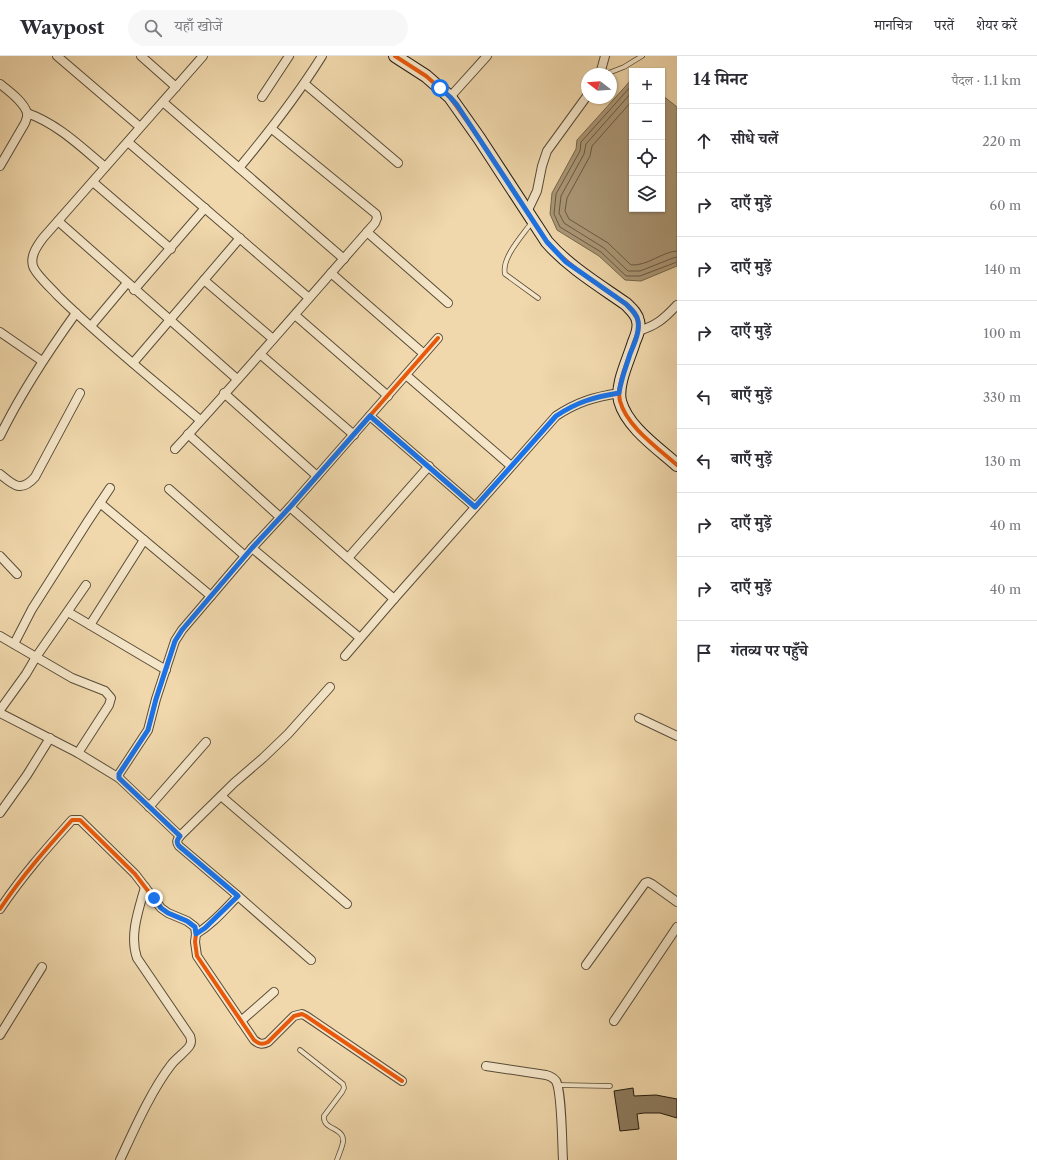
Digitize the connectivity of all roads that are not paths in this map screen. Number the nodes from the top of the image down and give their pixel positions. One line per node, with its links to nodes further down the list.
1 (57, 56): 20 (street)
2 (140, 56): 14 (street)
3 (203, 56): 14 (street)
4 (289, 56): 15 (street)
5 (322, 56): 13 (street)
6 (395, 56): 16 (street)
7 (487, 56): 16 (street)
8 (605, 56): 10 (street)
9 (642, 56): 11 (lane)
10 (602, 68)
11 (617, 70)
12 (0, 84): 19 (street)
13 (305, 84): 21 (street); 23 (street)
14 (176, 87): 17 (street)
15 (262, 97)
16 (450, 97): 29 (street)
17 (162, 102): 20 (street); 26 (street)
18 (581, 104): 29 (street)
19 (27, 113): 24 (street); 25 (street)
20 (140, 128): 22 (street)
21 (272, 129): 26 (street); 31 (street)
22 (128, 142): 25 (street); 28 (street)
23 (398, 163)
24 (0, 166)
25 (105, 167): 27 (street)
26 (239, 168): 34 (street)
27 (93, 182): 30 (street); 33 (street)
28 (205, 208): 32 (street); 33 (street)
29 (530, 216): 40 (lane); 47 (street)
30 (58, 221): 37 (street); 43 (street)
31 (367, 232): 34 (street); 41 (street)
32 (240, 238): 36 (street); 39 (street)
33 (170, 249): 38 (street)
34 (344, 259): 35 (street)
35 (331, 273): 39 (street); 52 (street)
36 (204, 280): 45 (street); 50 (street)
37 (127, 283): 38 (street); 46 (street)
38 (134, 290): 45 (street)
39 (309, 298): 44 (street)
40 (538, 298)
41 (448, 303)
42 (677, 305): 47 (street)
43 (76, 313): 46 (street); 53 (street)
44 (295, 315): 50 (street); 60 (street)
45 (169, 320): 54 (street); 56 (street)
46 (91, 326): 54 (street)
47 (638, 331): 58 (street)
48 (1, 334): 53 (street)
49 (438, 338): 52 (street)
50 (273, 339): 51 (street)
51 (260, 354): 56 (street); 64 (street)
52 (424, 354): 55 (street)
53 (42, 361): 65 (street)
54 (133, 363): 62 (street)
55 (406, 375): 60 (street); 69 (street)
56 (237, 379): 59 (street)
57 (80, 393): 70 (street)
58 (619, 393): 67 (street); 69 (street)
59 (224, 394): 62 (street); 71 (street)
60 (388, 396): 61 (street)
61 (370, 416): 64 (street); 68 (street)
62 (200, 420): 63 (street)
63 (188, 434): 66 (street); 77 (street)
64 (354, 435): 71 (street)
65 (0, 436)
66 (174, 449)
67 (676, 464)
68 (429, 466): 76 (street); 82 (street)
69 (511, 466): 76 (street)
70 (0, 474)
71 (317, 476): 75 (street)
72 (110, 488): 74 (street)
73 (169, 489): 81 (street)
74 (100, 503): 78 (street); 91 (street)
75 (290, 507): 77 (street); 82 (street)
76 (475, 507): 86 (street)
77 (280, 517): 79 (street)
78 (144, 540): 85 (street); 88 (street)
79 (252, 548): 81 (street); 90 (street)
80 (0, 556): 83 (street)
81 (244, 556): 85 (street)
82 (348, 558): 86 (street)
83 (17, 574)
84 (86, 585): 87 (street)
85 (211, 596): 94 (street)
86 (394, 598): 90 (street)
87 (68, 612): 88 (street); 93 (street)
88 (90, 625): 94 (street)
89 (0, 637): 91 (street)
90 (360, 638): 92 (street)
91 (14, 644): 93 (street)
92 (345, 656)
93 (36, 657): 96 (street); 102 (street)
94 (166, 670): 103 (street)
95 (330, 687): 104 (street)
96 (0, 710)
97 (0, 713): 100 (street)
98 (639, 718): 99 (street)
99 (677, 736)
100 (50, 738): 102 (street); 106 (street)
101 (206, 742): 105 (street)
102 (78, 753): 103 (street)
103 (119, 778): 105 (street)
104 (221, 796): 107 (street); 111 (street)
105 (149, 808): 107 (street)
106 (0, 813)
107 (180, 836): 109 (street)
108 (145, 887): 112 (street); 114 (street); 127 (street)
109 (238, 896): 114 (street); 115 (street)
110 (676, 898): 116 (street)
111 (347, 904)
112 (0, 909)
113 (677, 927): 120 (street)
114 (196, 934): 119 (street)
115 (311, 960)
116 (586, 964)
117 (42, 967): 121 (street)
118 (274, 992): 119 (street)
119 (241, 1021): 124 (street)
120 (614, 1021)
121 (0, 1035)
122 (300, 1050): 128 (lane)
123 (486, 1066): 125 (street)
124 (402, 1081)
125 (558, 1085): 126 (lane); 129 (street)
126 (610, 1086)
127 (120, 1160)
128 (336, 1160)
129 (563, 1160)

